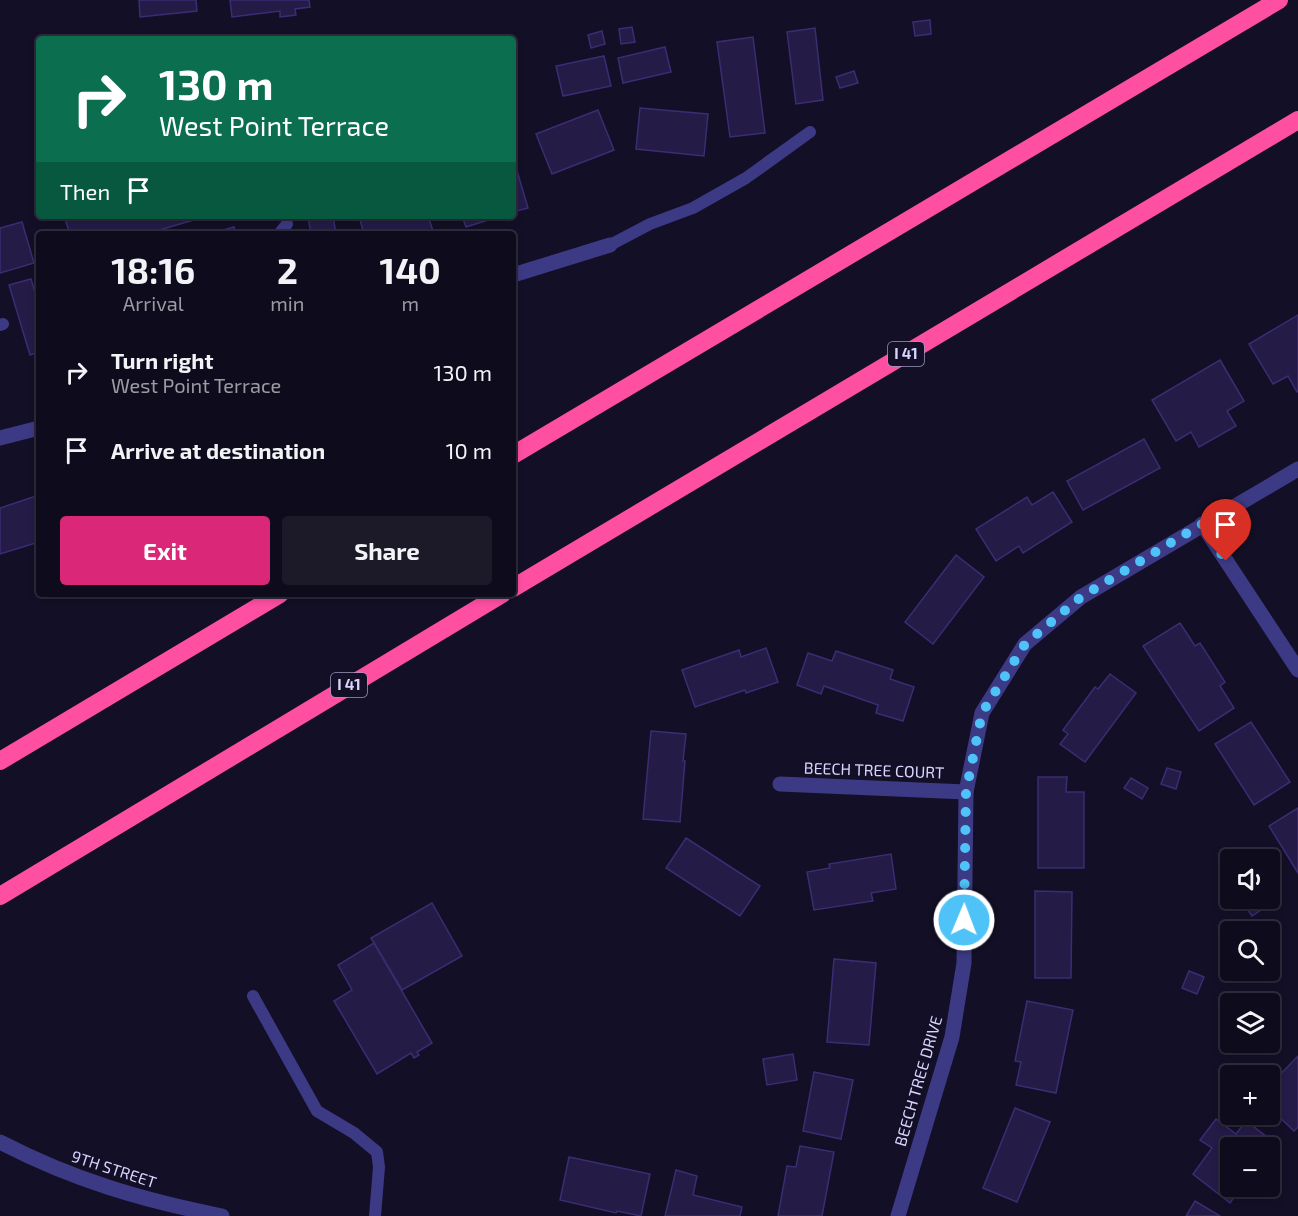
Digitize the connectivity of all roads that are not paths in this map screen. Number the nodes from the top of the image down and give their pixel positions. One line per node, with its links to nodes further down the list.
1 (1278, 0): 8 (highway)
2 (1298, 120): 11 (highway, I 41)
3 (810, 132): 4 (lane)
4 (610, 245): 5 (street)
5 (516, 274)
6 (36, 429): 7 (street)
7 (0, 438)
8 (516, 453)
9 (1298, 469): 10 (street, BEECH TREE DRIVE)
10 (1202, 524): 14 (street); 17 (street, BEECH TREE DRIVE)
11 (516, 586)
12 (275, 597): 15 (highway)
13 (497, 597): 18 (highway, I 41)
14 (1298, 670)
15 (0, 761)
16 (780, 784): 17 (street, BEECH TREE COURT)
17 (966, 792): 23 (street, BEECH TREE DRIVE)
18 (0, 896)
19 (253, 996): 22 (lane)
20 (0, 1142): 21 (street, 9TH STREET)
21 (222, 1216)
22 (375, 1216)
23 (898, 1216)

